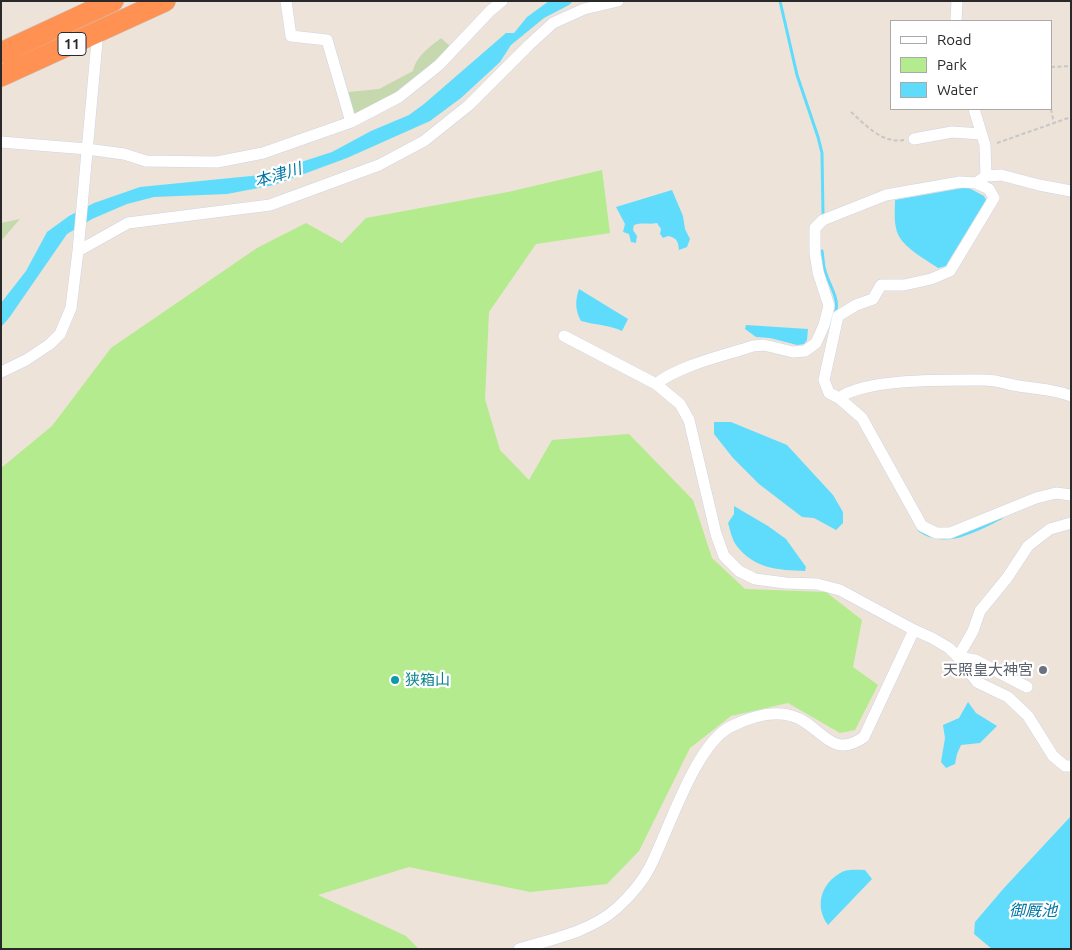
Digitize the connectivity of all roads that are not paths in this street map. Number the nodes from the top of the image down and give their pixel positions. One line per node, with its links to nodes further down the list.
1 (165, 1): 8 (highway, 11)
2 (286, 1): 12 (street)
3 (502, 1): 12 (street)
4 (618, 1): 20 (street)
5 (957, 1): 7 (street)
6 (104, 3): 8 (street); 9 (highway, 11)
7 (956, 20)
8 (98, 33): 10 (highway, 11); 16 (street)
9 (1, 53)
10 (1, 76)
11 (974, 110): 14 (street)
12 (351, 122): 16 (street)
13 (914, 139): 14 (street)
14 (983, 139): 17 (street)
15 (1, 142): 16 (street)
16 (87, 149): 20 (street)
17 (986, 176): 18 (street); 19 (street)
18 (976, 183): 23 (street); 25 (street)
19 (1071, 191)
20 (78, 248): 22 (street)
21 (564, 336): 23 (street)
22 (1, 372)
23 (656, 384): 28 (street)
24 (1071, 396): 25 (street)
25 (839, 398): 26 (street)
26 (1071, 495)
27 (1071, 523): 29 (street)
28 (914, 630): 29 (street); 32 (street)
29 (958, 657): 30 (street); 31 (street)
30 (1027, 687)
31 (1071, 766)
32 (520, 949)

